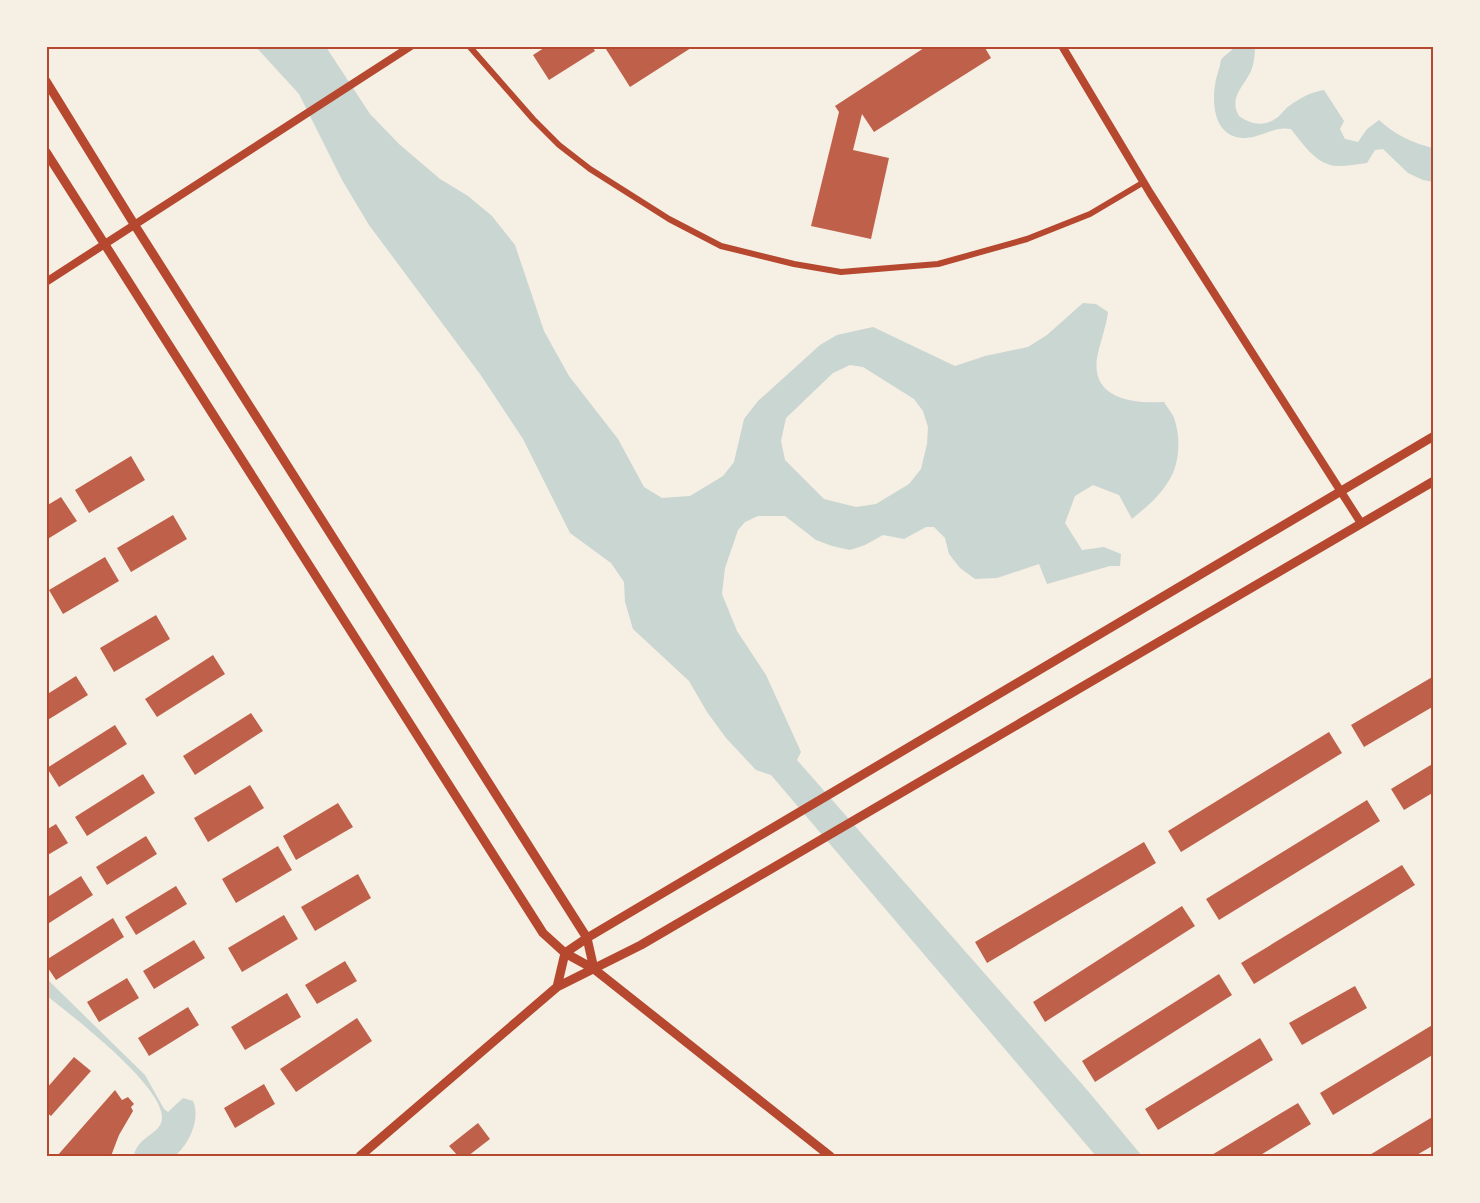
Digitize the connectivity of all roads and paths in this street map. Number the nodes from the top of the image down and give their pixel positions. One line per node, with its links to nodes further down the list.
1 (411, 46): 7 (street)
2 (469, 46): 6 (street)
3 (1062, 46): 6 (street)
4 (46, 81): 7 (main road)
5 (46, 152): 8 (main road)
6 (1144, 182): 12 (street)
7 (134, 224): 8 (street); 14 (main road)
8 (105, 245): 9 (street); 15 (main road)
9 (46, 282)
10 (1434, 436): 12 (main road)
11 (1434, 481): 13 (main road)
12 (1340, 491): 13 (street); 14 (main road)
13 (1361, 523): 16 (main road)
14 (587, 938): 15 (main road); 16 (main road)
15 (565, 953): 16 (main road); 17 (main road)
16 (594, 969): 17 (main road); 19 (main road)
17 (556, 987): 18 (main road)
18 (360, 1156)
19 (830, 1156)

